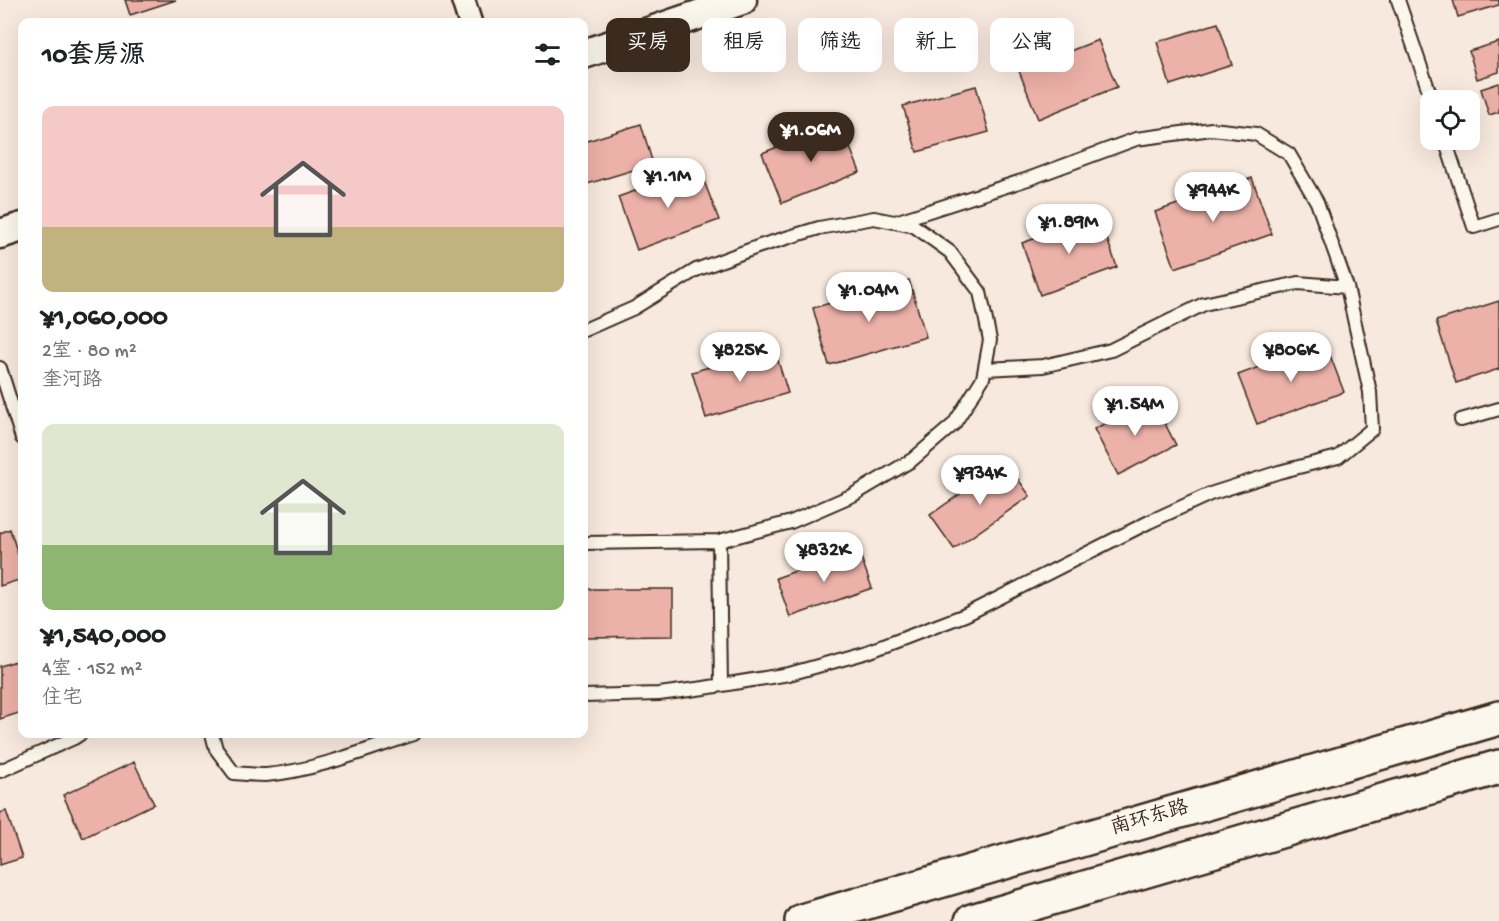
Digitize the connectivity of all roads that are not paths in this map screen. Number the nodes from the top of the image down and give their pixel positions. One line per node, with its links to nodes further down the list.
1 (463, 0): 4 (street)
2 (742, 0): 5 (street)
3 (1398, 0): 6 (lane)
4 (469, 18)
5 (588, 53)
6 (1429, 90)
7 (1448, 150): 8 (lane)
8 (1499, 219)
9 (895, 222): 12 (lane); 13 (lane); 15 (lane)
10 (18, 228): 11 (street)
11 (0, 234)
12 (1347, 287): 15 (lane); 21 (lane)
13 (588, 328)
14 (0, 368): 18 (lane)
15 (985, 369): 19 (lane)
16 (1499, 409): 17 (lane)
17 (1461, 420)
18 (18, 425)
19 (719, 541): 20 (lane); 21 (lane)
20 (588, 543)
21 (721, 685): 22 (lane)
22 (588, 696)
23 (1499, 718): 29 (main road, 南环东路)
24 (74, 738): 28 (lane)
25 (213, 738): 26 (lane)
26 (402, 738)
27 (1499, 767): 30 (main road)
28 (0, 771)
29 (802, 921)
30 (972, 921)

